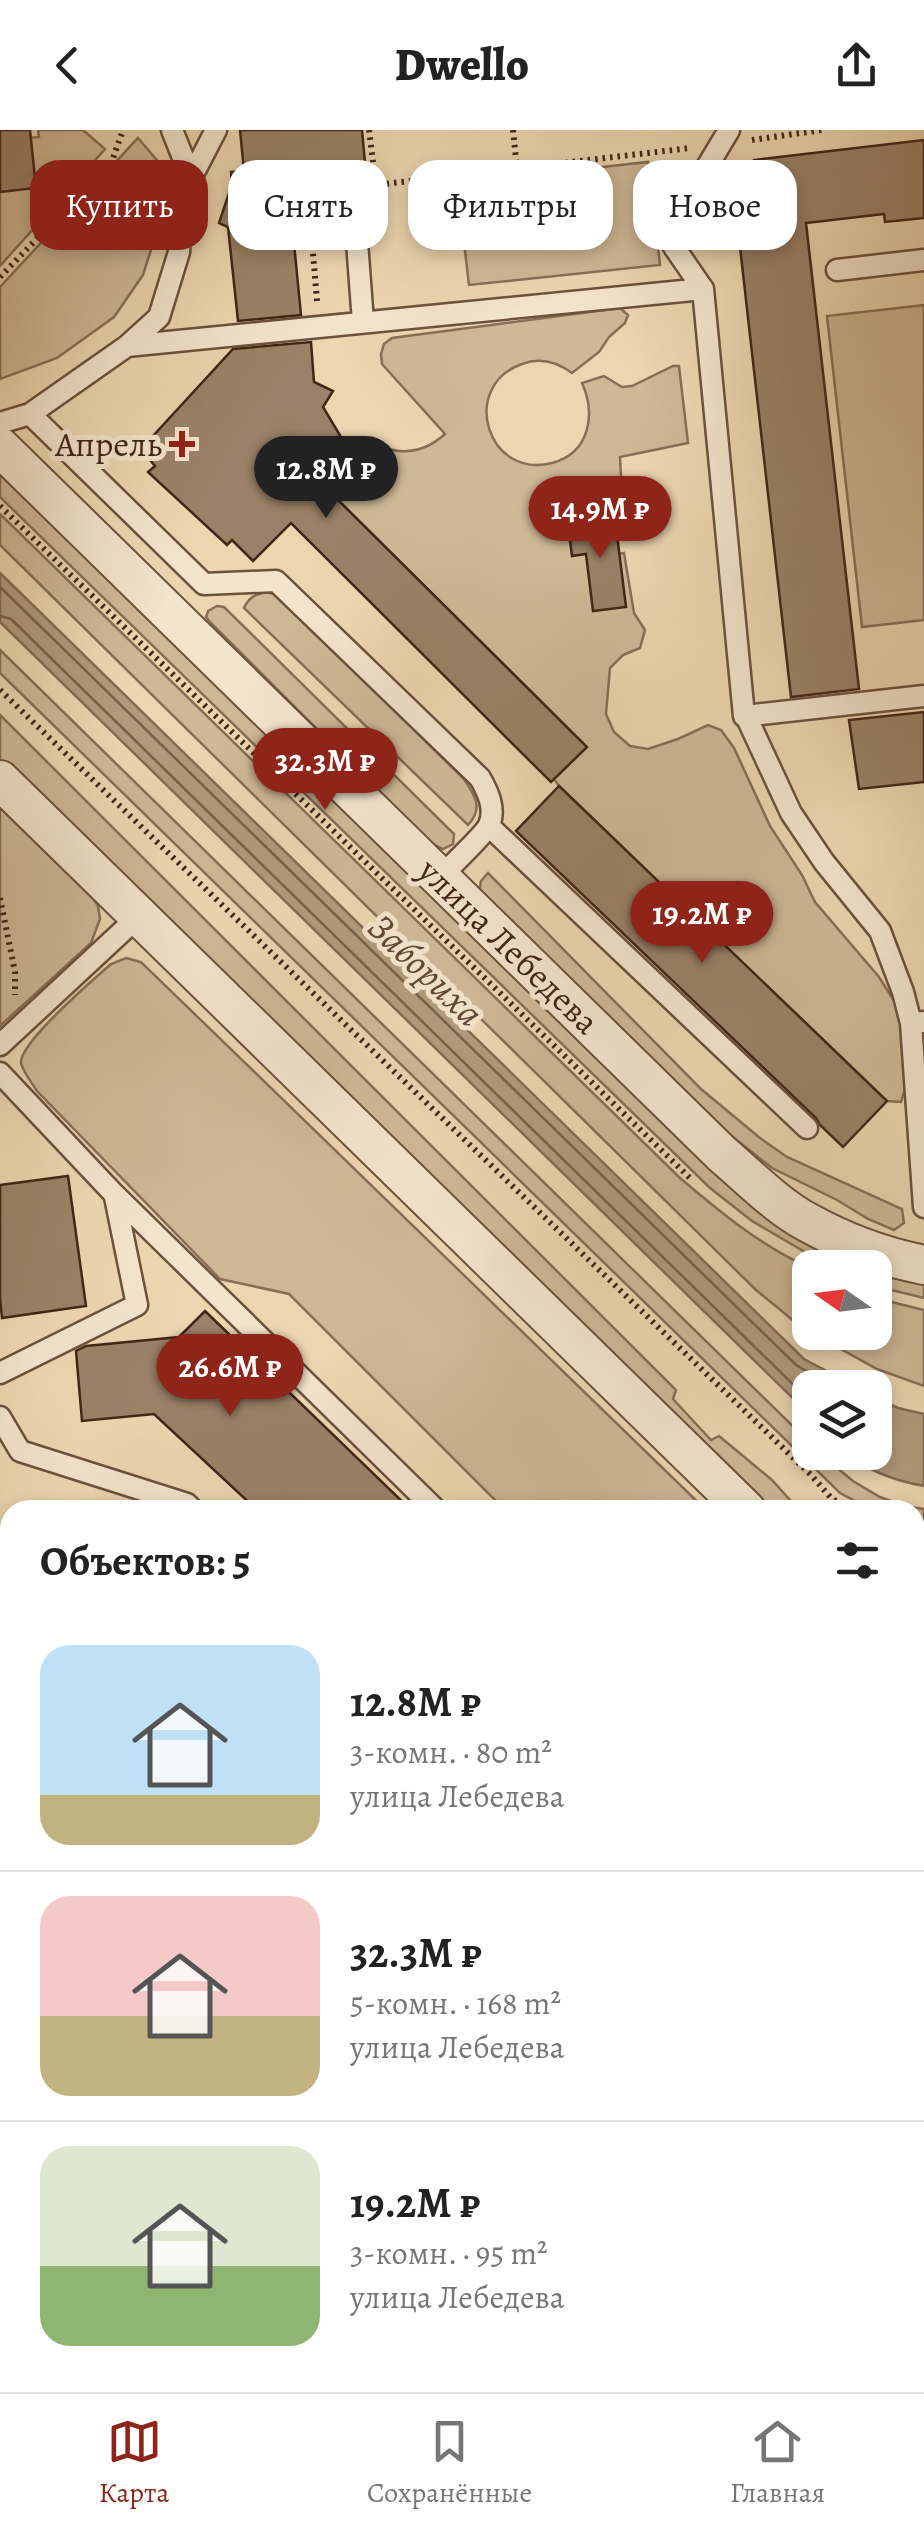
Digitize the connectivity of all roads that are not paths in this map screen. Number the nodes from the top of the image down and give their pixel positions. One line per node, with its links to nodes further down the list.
1 (172, 130): 4 (lane)
2 (216, 130): 5 (lane)
3 (725, 137): 10 (lane)
4 (184, 160)
5 (201, 160)
6 (179, 250): 12 (lane)
7 (358, 250): 11 (lane)
8 (924, 260): 9 (lane)
9 (837, 270)
10 (703, 289): 11 (lane); 17 (lane)
11 (363, 322): 12 (lane)
12 (127, 346): 13 (lane)
13 (30, 414): 14 (lane); 19 (lane)
14 (0, 423)
15 (0, 448): 20 (street, улица Лебедева)
16 (924, 696): 17 (lane)
17 (746, 716): 22 (lane)
18 (0, 780): 21 (street)
19 (489, 826): 20 (lane); 25 (lane)
20 (439, 878): 29 (street, улица Лебедева)
21 (140, 915): 23 (lane); 34 (street)
22 (917, 1022): 26 (lane)
23 (7, 1038)
24 (0, 1074): 27 (lane)
25 (808, 1128)
26 (923, 1183): 28 (lane)
27 (114, 1195): 30 (lane); 33 (lane)
28 (924, 1207)
29 (924, 1265)
30 (0, 1373)
31 (0, 1416): 32 (lane)
32 (174, 1500)
33 (426, 1500)
34 (736, 1500)

